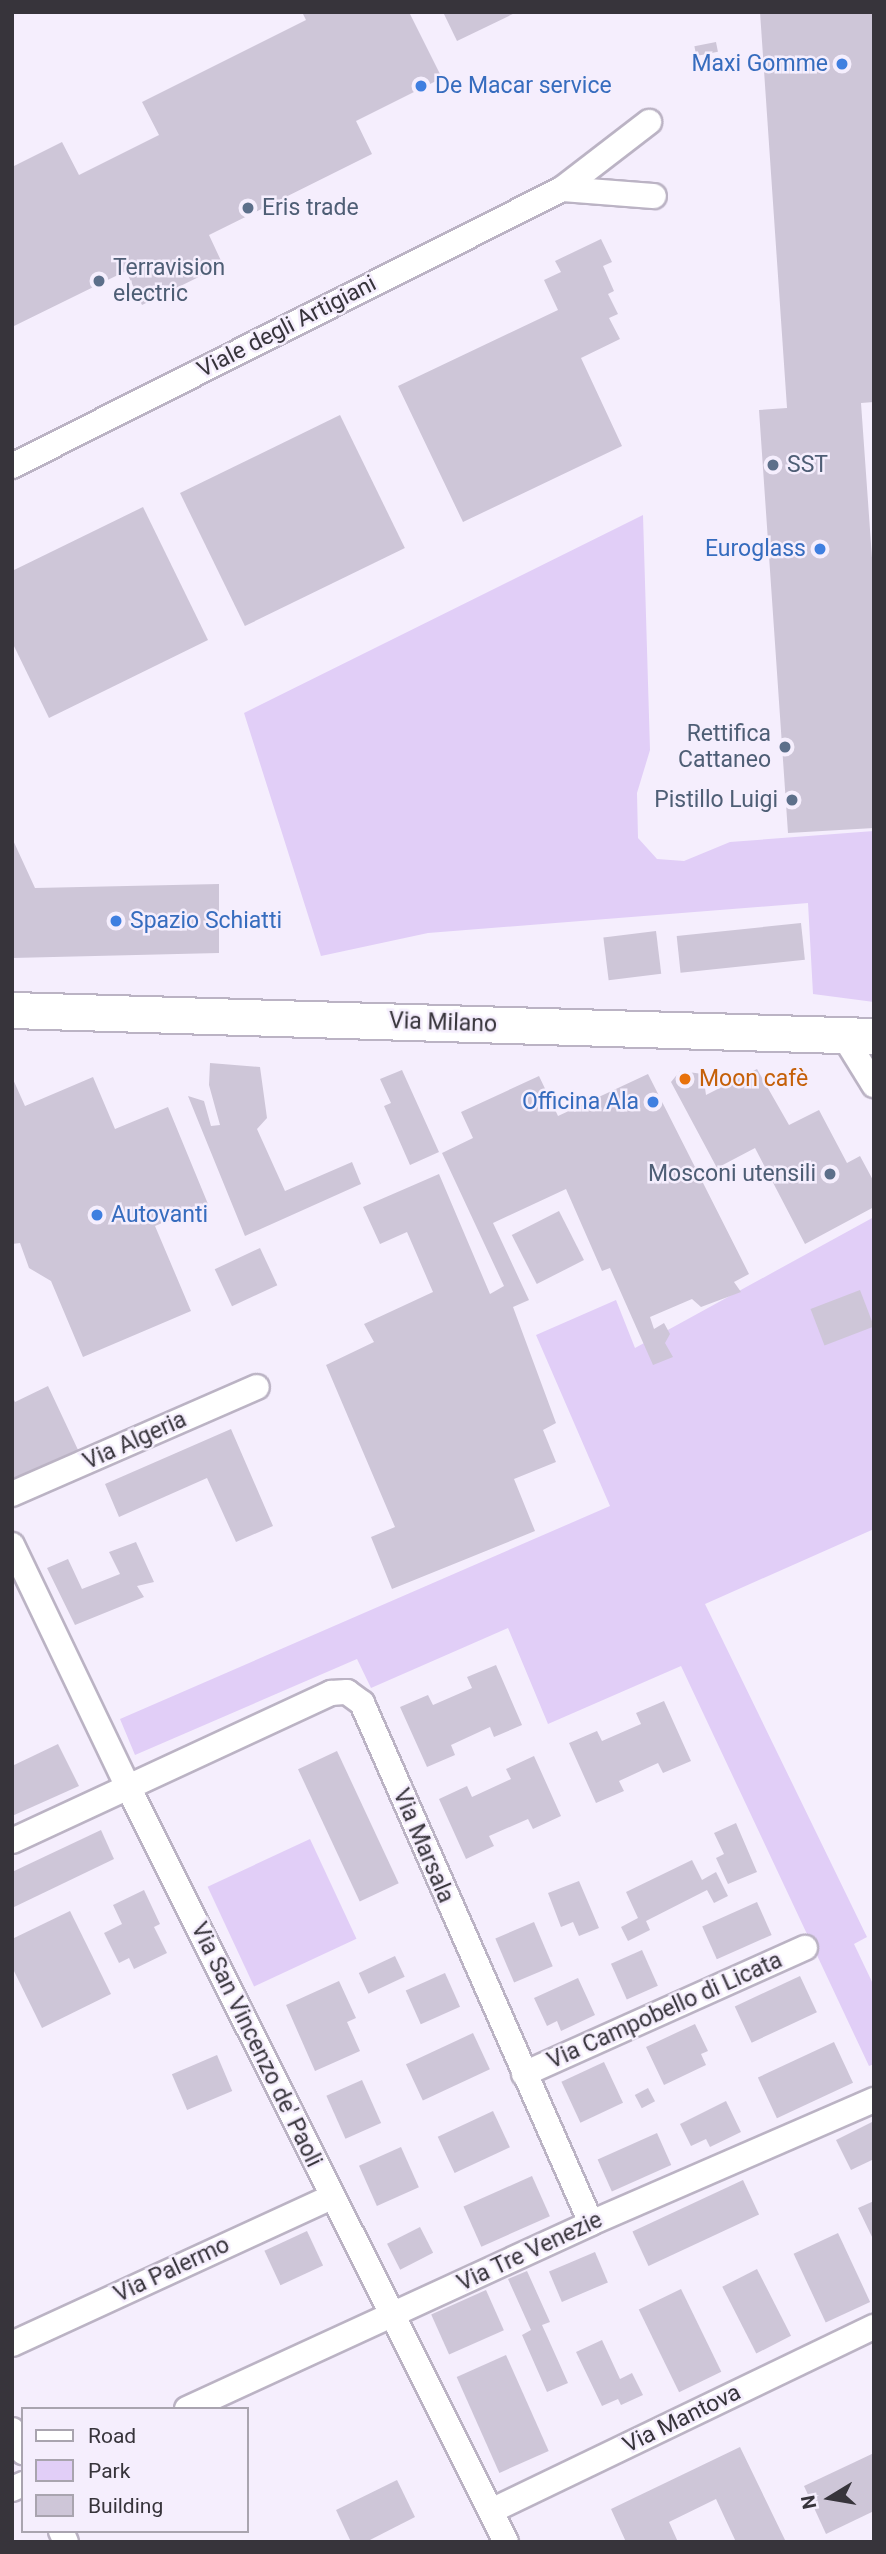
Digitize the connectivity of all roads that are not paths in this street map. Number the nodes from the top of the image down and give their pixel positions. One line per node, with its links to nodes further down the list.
1 (649, 122): 2 (street, Viale degli Artigiani)
2 (562, 188): 3 (street); 4 (street, Viale degli Artigiani)
3 (654, 196)
4 (12, 466)
5 (12, 1010): 6 (main road, Via Milano)
6 (858, 1036): 7 (street)
7 (874, 1085)
8 (257, 1387): 9 (street, Via Algeria)
9 (12, 1494)
10 (12, 1545): 11 (street, Via San Vincenzo de' Paoli)
11 (128, 1787): 12 (street, Via Marsala); 14 (street, Via Marsala); 16 (street, Via San Vincenzo de' Paoli)
12 (12, 1841)
13 (805, 1948): 14 (street, Via Campobello di Licata)
14 (524, 2074): 17 (street, Via Marsala)
15 (874, 2100): 17 (street, Via Tre Venezie)
16 (332, 2197): 18 (street, Via San Vincenzo de' Paoli); 20 (street, Via Palermo)
17 (591, 2223): 18 (street, Via Tre Venezie)
18 (391, 2316): 21 (street, Via Tre Venezie); 24 (street, Via San Vincenzo de' Paoli)
19 (874, 2327): 24 (street, Via Mantova)
20 (12, 2344)
21 (191, 2407)
22 (12, 2430): 23 (street)
23 (21, 2448)
24 (491, 2511): 25 (street, Via San Vincenzo de' Paoli)
25 (506, 2542)

